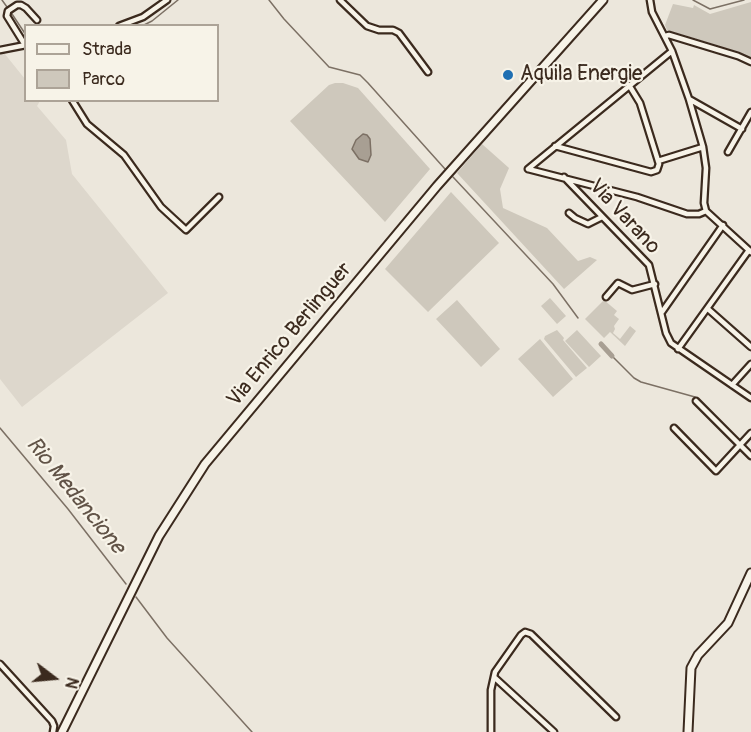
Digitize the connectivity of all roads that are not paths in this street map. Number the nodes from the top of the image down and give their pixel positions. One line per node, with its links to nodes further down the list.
1 (167, 0): 8 (street)
2 (340, 0): 15 (street)
3 (597, 0): 6 (main road)
4 (603, 0): 6 (main road, Via Enrico Berlinguer)
5 (650, 0): 9 (street)
6 (592, 12): 51 (main road, Via Enrico Berlinguer)
7 (37, 20): 10 (street)
8 (124, 24)
9 (665, 36): 13 (street); 14 (street)
10 (24, 43)
11 (24, 45): 12 (street)
12 (0, 50)
13 (672, 51): 16 (street); 17 (street)
14 (751, 62)
15 (428, 72)
16 (629, 85): 21 (street); 24 (street)
17 (689, 99): 20 (street); 22 (street)
18 (73, 102): 26 (street)
19 (751, 112): 20 (street)
20 (742, 129): 23 (street)
21 (555, 147): 24 (street); 25 (street)
22 (703, 147): 24 (street); 27 (street)
23 (728, 152)
24 (658, 161)
25 (564, 177): 27 (street); 29 (street, Via Varano)
26 (219, 197)
27 (706, 211): 30 (street)
28 (569, 213): 29 (street)
29 (602, 217): 32 (street, Via Varano)
30 (723, 225): 31 (street); 35 (street)
31 (750, 251): 34 (street)
32 (655, 284): 33 (street); 35 (street, Via Varano)
33 (606, 297)
34 (708, 309): 36 (street); 37 (street)
35 (662, 312): 37 (street, Via Varano)
36 (751, 347)
37 (678, 349): 39 (street)
38 (751, 364): 39 (street)
39 (732, 386): 40 (street)
40 (751, 398)
41 (696, 401): 44 (street)
42 (674, 428): 44 (street)
43 (751, 434): 44 (street)
44 (740, 445): 45 (street)
45 (751, 456)
46 (751, 573): 54 (main road)
47 (0, 664): 50 (street)
48 (494, 677): 49 (street); 52 (street); 53 (street)
49 (616, 717)
50 (53, 732)
51 (62, 732)
52 (491, 732)
53 (554, 732)
54 (688, 732)

